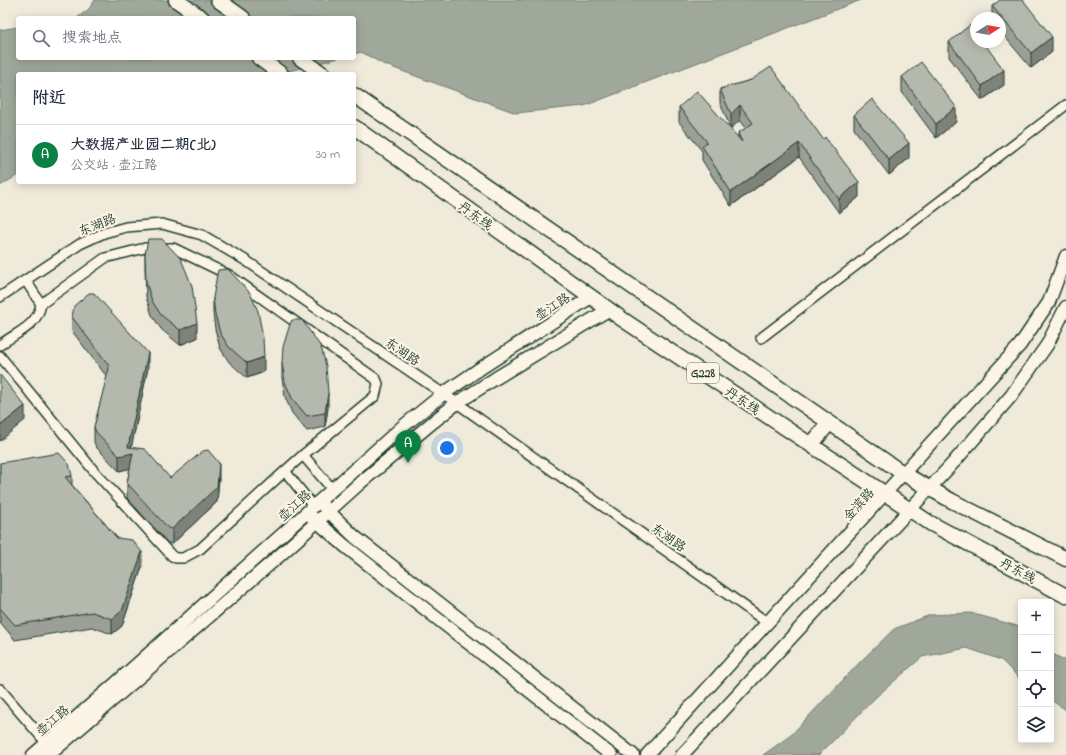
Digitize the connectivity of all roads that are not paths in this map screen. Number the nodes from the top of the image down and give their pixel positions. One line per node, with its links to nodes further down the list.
1 (176, 0): 3 (highway)
2 (218, 0): 4 (highway)
3 (199, 16)
4 (240, 16)
5 (262, 60): 7 (highway)
6 (303, 60): 8 (highway)
7 (278, 72)
8 (320, 72)
9 (356, 96): 24 (highway, G228)
10 (1066, 105): 19 (street)
11 (356, 128): 15 (highway, 丹东线 / G228)
12 (1066, 256): 28 (main road, 金滨路)
13 (26, 281): 14 (street, 东湖路); 16 (street); 22 (street, 东湖路)
14 (0, 297)
15 (591, 298): 18 (highway, 丹东线 / G228); 22 (main road, 壶江路)
16 (40, 304): 20 (street); 26 (street)
17 (1066, 308): 30 (main road)
18 (608, 310): 23 (main road, 壶江路); 25 (highway, 丹东线 / G228)
19 (761, 338)
20 (0, 345)
21 (0, 356): 27 (street)
22 (443, 394): 23 (street, 东湖路); 29 (main road, 壶江路)
23 (457, 403): 34 (main road, 壶江路); 38 (street, 东湖路)
24 (830, 423): 25 (highway); 28 (highway, G228)
25 (811, 445): 31 (highway, 丹东线 / G228)
26 (303, 456): 27 (street); 29 (street)
27 (284, 471): 32 (street)
28 (904, 474): 30 (highway, G228); 31 (main road, 金滨路)
29 (332, 489): 32 (main road, 壶江路)
30 (931, 489): 33 (main road); 36 (highway, G228)
31 (886, 493): 33 (highway, 丹东线 / G228); 38 (main road, 金滨路)
32 (313, 507): 34 (main road); 35 (main road); 40 (main road, 壶江路)
33 (910, 510): 37 (highway, 丹东线 / G228); 45 (main road)
34 (328, 512): 35 (main road, 壶江路); 43 (main road)
35 (317, 522): 40 (main road, 壶江路); 42 (main road)
36 (1066, 559)
37 (1066, 596)
38 (768, 623): 44 (main road, 金滨路)
39 (0, 689): 40 (street)
40 (51, 751): 41 (main road, 壶江路)
41 (33, 755)
42 (611, 755)
43 (633, 755)
44 (648, 755)
45 (682, 755)

